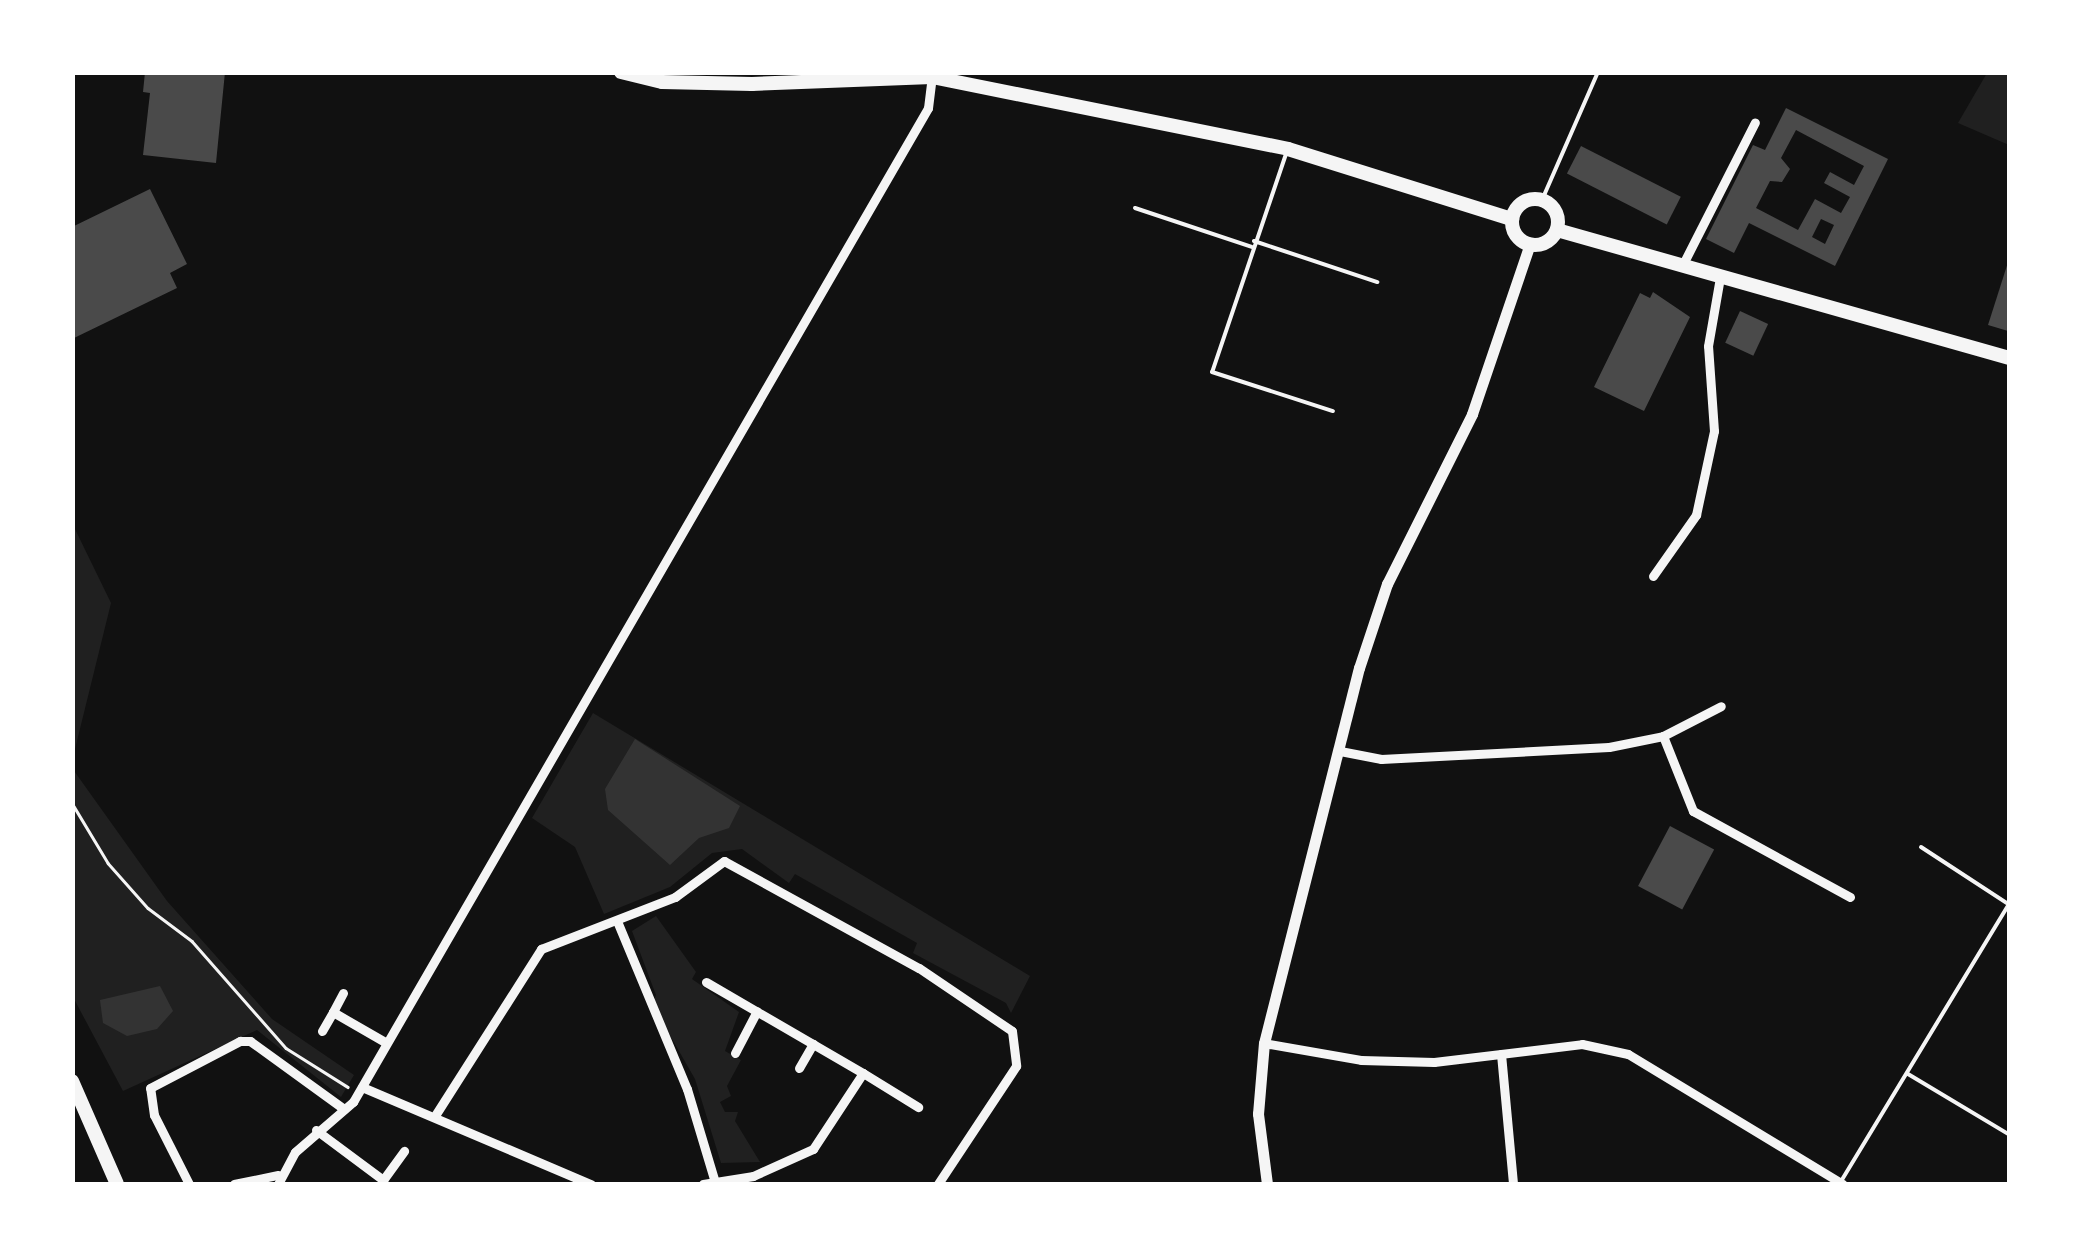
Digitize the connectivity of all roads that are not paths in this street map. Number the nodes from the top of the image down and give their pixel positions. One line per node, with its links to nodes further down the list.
1 (621, 72): 3 (main road)
2 (1598, 72): 6 (lane)
3 (932, 78): 5 (main road); 30 (street)
4 (1754, 122): 12 (street)
5 (1288, 148): 8 (main road); 10 (lane)
6 (1542, 200): 8 (main road); 9 (main road)
7 (1136, 208): 10 (lane)
8 (1512, 219): 11 (main road)
9 (1557, 230): 11 (main road); 12 (main road)
10 (1253, 244): 14 (lane); 16 (lane)
11 (1530, 244): 20 (street)
12 (1682, 266): 13 (main road)
13 (1720, 277): 15 (main road); 17 (street)
14 (1376, 282)
15 (2010, 358)
16 (1333, 411)
17 (1653, 576)
18 (1721, 706): 19 (street)
19 (1663, 736): 20 (street); 22 (street)
20 (1340, 752): 31 (street)
21 (1921, 846): 23 (lane)
22 (1850, 897)
23 (2009, 903): 37 (lane)
24 (617, 921): 42 (street); 47 (street); 54 (street)
25 (706, 982): 27 (street)
26 (342, 993): 28 (street)
27 (758, 1011): 32 (street); 33 (street)
28 (332, 1012): 29 (street); 30 (street)
29 (322, 1031)
30 (386, 1042): 39 (street)
31 (1264, 1043): 34 (street); 55 (street)
32 (813, 1044): 35 (street); 36 (street)
33 (735, 1053)
34 (1501, 1054): 56 (street); 57 (street)
35 (798, 1068)
36 (863, 1073): 40 (street); 48 (street)
37 (1908, 1074): 44 (lane); 57 (lane)
38 (72, 1080): 49 (main road)
39 (360, 1090): 41 (street); 42 (street)
40 (918, 1107)
41 (344, 1109): 43 (street); 50 (street)
42 (436, 1114): 52 (street)
43 (316, 1130): 45 (street); 46 (street)
44 (2010, 1135)
45 (404, 1151)
46 (278, 1180): 51 (street)
47 (714, 1180): 48 (street); 53 (street)
48 (755, 1180)
49 (117, 1184)
50 (188, 1184)
51 (234, 1184)
52 (590, 1184)
53 (703, 1184)
54 (938, 1184)
55 (1267, 1184)
56 (1513, 1184)
57 (1842, 1184)

